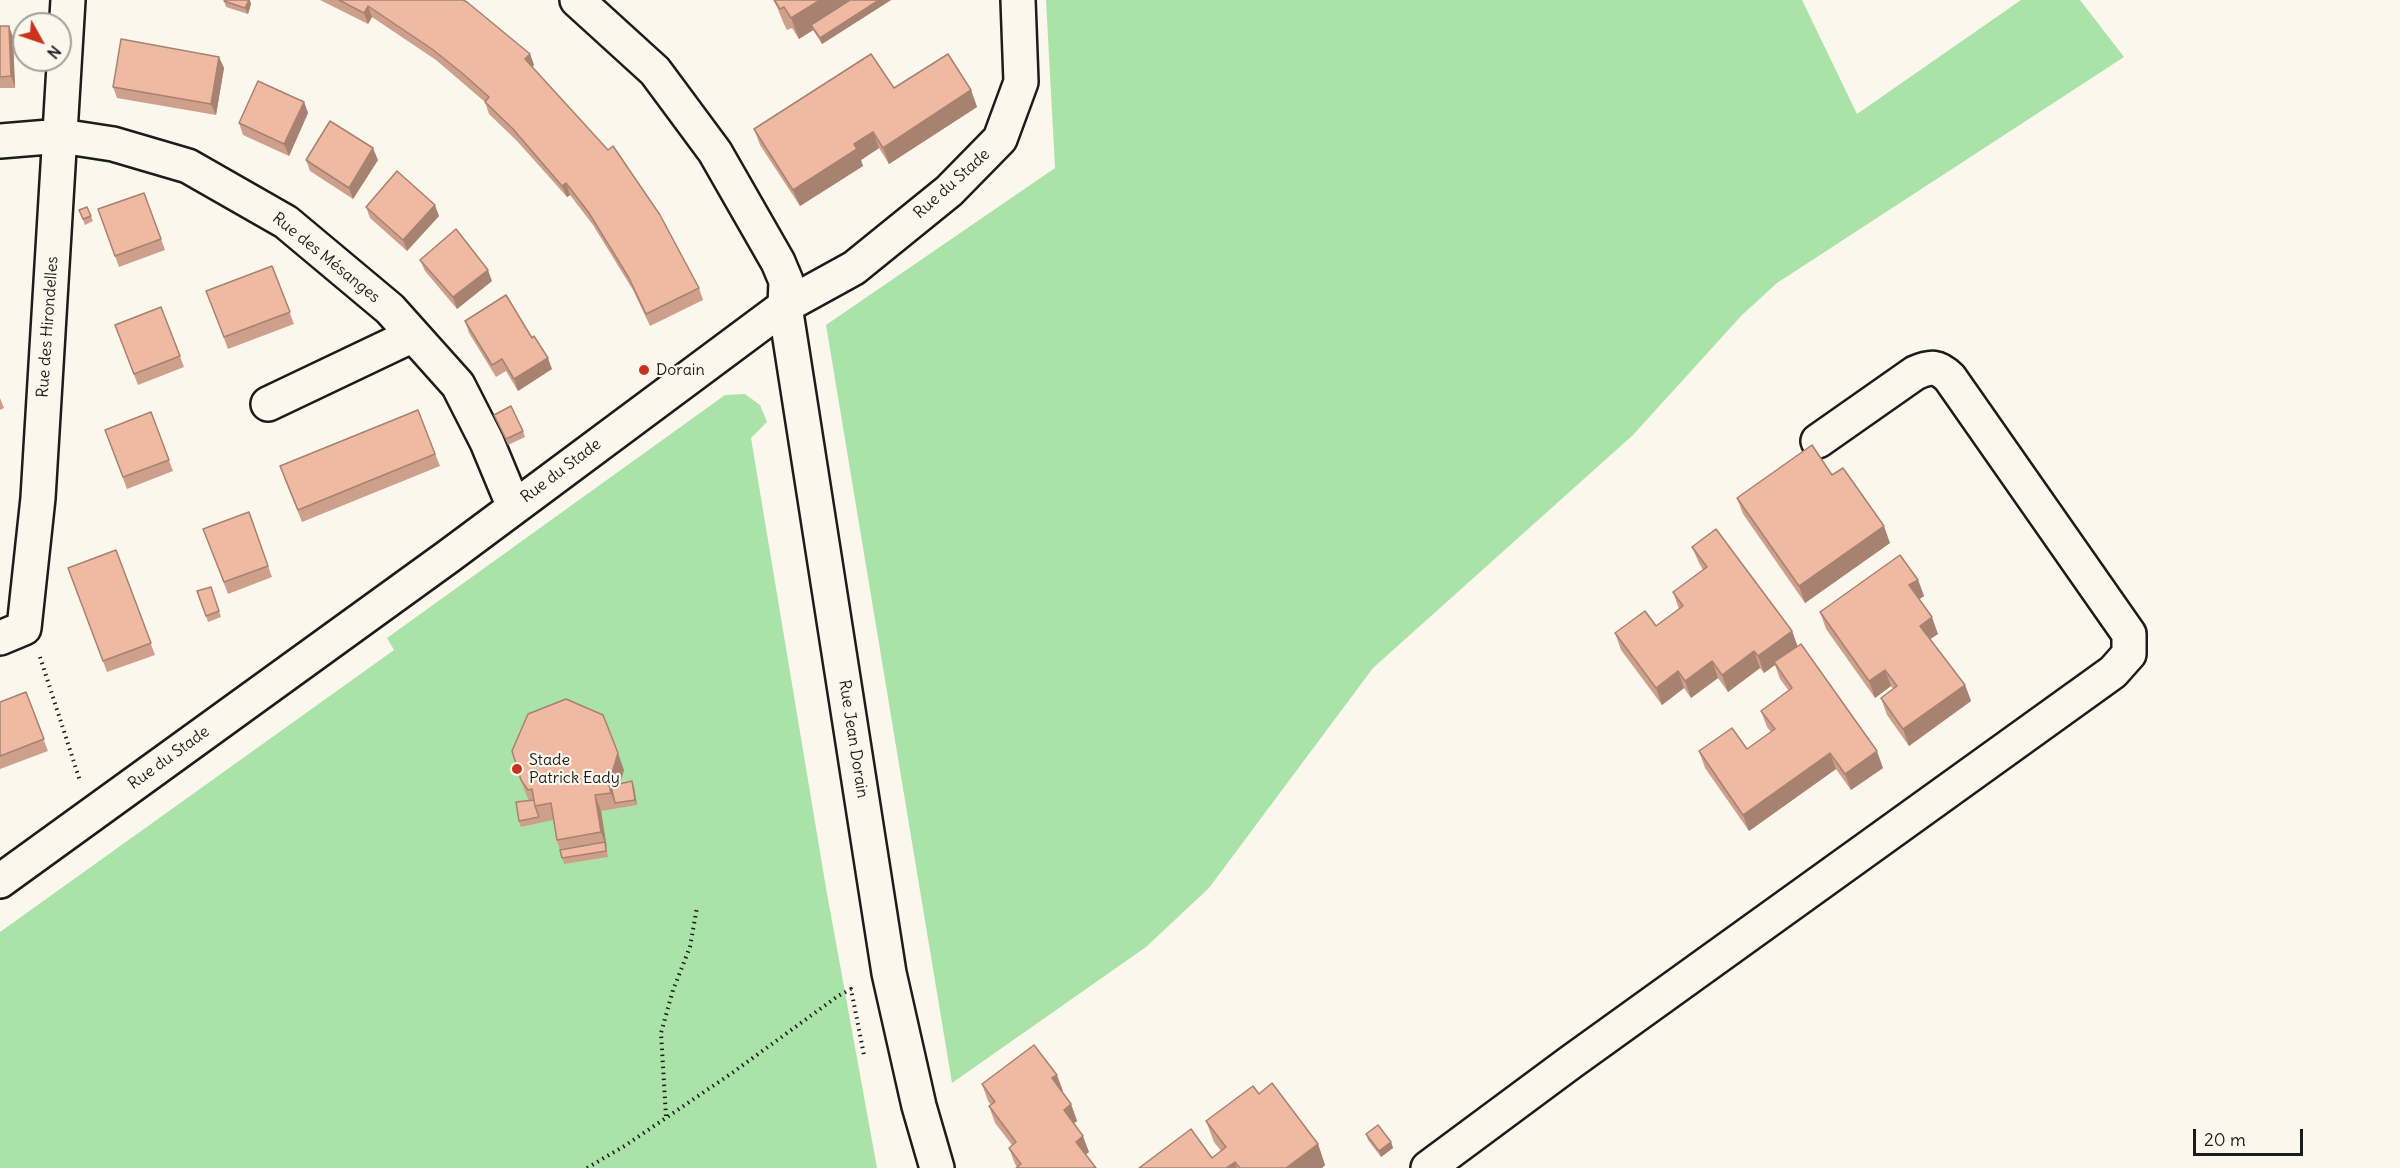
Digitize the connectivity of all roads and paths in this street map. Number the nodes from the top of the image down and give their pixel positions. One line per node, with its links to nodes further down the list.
1 (68, 0): 4 (street, Rue des Hirondelles)
2 (577, 0): 6 (street, Rue Jean Dorain)
3 (1017, 0): 6 (street, Rue du Stade)
4 (61, 136): 5 (street, Rue des Mésanges); 7 (street, Rue des Mésanges); 11 (street, Rue des Hirondelles)
5 (0, 141)
6 (785, 306): 10 (street, Rue du Stade); 18 (street, Rue Jean Dorain)
7 (413, 335): 8 (street); 10 (street, Rue des Mésanges)
8 (268, 404)
9 (1818, 441): 19 (street)
10 (514, 507): 12 (street, Rue du Stade)
11 (12, 633): 12 (path)
12 (101, 807): 13 (street, Rue du Stade)
13 (0, 881)
14 (697, 907): 16 (path)
15 (864, 1055): 16 (path)
16 (666, 1116): 17 (path)
17 (587, 1168)
18 (937, 1168)
19 (1428, 1168)

